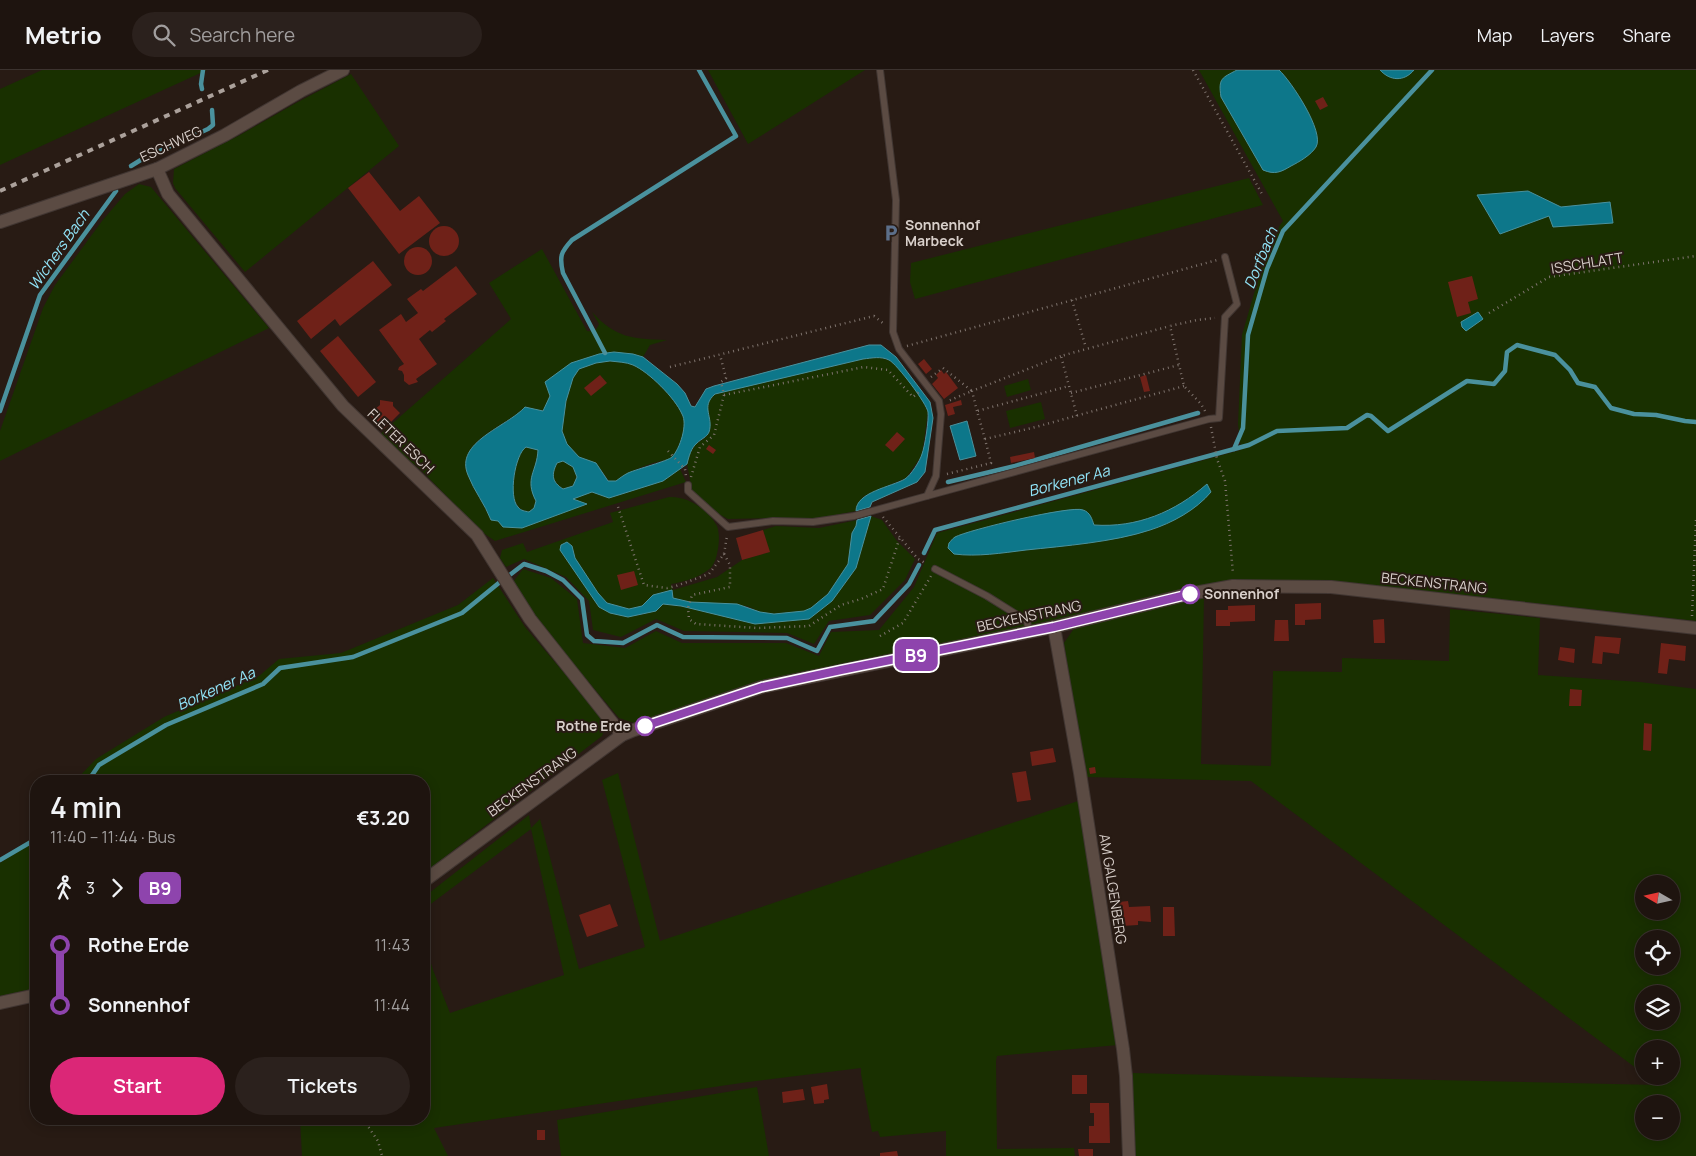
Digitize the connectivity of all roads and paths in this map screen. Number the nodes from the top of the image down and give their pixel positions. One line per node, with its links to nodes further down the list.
1 (343, 70): 4 (street, ESCHWEG)
2 (880, 70): 13 (lane)
3 (1193, 70): 5 (path)
4 (157, 169): 6 (street, ESCHWEG); 49 (street, FLETER ESCH)
5 (1262, 194)
6 (0, 222)
7 (1696, 256): 10 (path, ISSCHLATT)
8 (1226, 258): 9 (path); 11 (lane)
9 (1072, 300): 14 (path); 15 (path)
10 (1489, 312)
11 (1225, 317): 12 (path); 30 (lane)
12 (1170, 326): 14 (path); 18 (path)
13 (893, 332): 15 (lane); 16 (path)
14 (1086, 348): 17 (path)
15 (899, 349): 20 (lane)
16 (720, 355): 19 (path); 26 (path)
17 (1061, 356): 21 (path); 23 (path)
18 (1179, 364): 22 (path); 24 (path)
19 (670, 368)
20 (924, 382): 23 (path); 27 (lane)
21 (1069, 386): 24 (path); 28 (path)
22 (1184, 386): 29 (path); 30 (path)
23 (972, 391): 27 (path); 28 (path)
24 (1071, 393): 29 (path)
25 (916, 394): 26 (path)
26 (724, 395): 35 (path)
27 (939, 401): 34 (lane)
28 (978, 411): 31 (path)
29 (1077, 416): 31 (path)
30 (1209, 419): 36 (lane); 44 (path)
31 (985, 439): 34 (path)
32 (668, 451): 33 (path)
33 (685, 469)
34 (936, 476): 36 (lane)
35 (688, 485): 40 (lane)
36 (927, 496): 38 (lane)
37 (618, 507): 42 (path)
38 (874, 510): 40 (lane); 41 (path)
39 (1696, 520): 46 (path)
40 (728, 527): 42 (path)
41 (900, 537): 42 (path); 43 (path)
42 (724, 554)
43 (935, 569): 47 (lane); 48 (path)
44 (1233, 586): 45 (street, BECKENSTRANG); 46 (street, BECKENSTRANG)
45 (1054, 627): 47 (street, BECKENSTRANG); 55 (street, AM GALGENBERG)
46 (1694, 628)
47 (1029, 632): 49 (street, BECKENSTRANG)
48 (880, 636)
49 (622, 735): 50 (street, BECKENSTRANG)
50 (430, 877)
51 (30, 996): 52 (street)
52 (0, 1003)
53 (368, 1125): 54 (path)
54 (382, 1156)
55 (1129, 1156)

